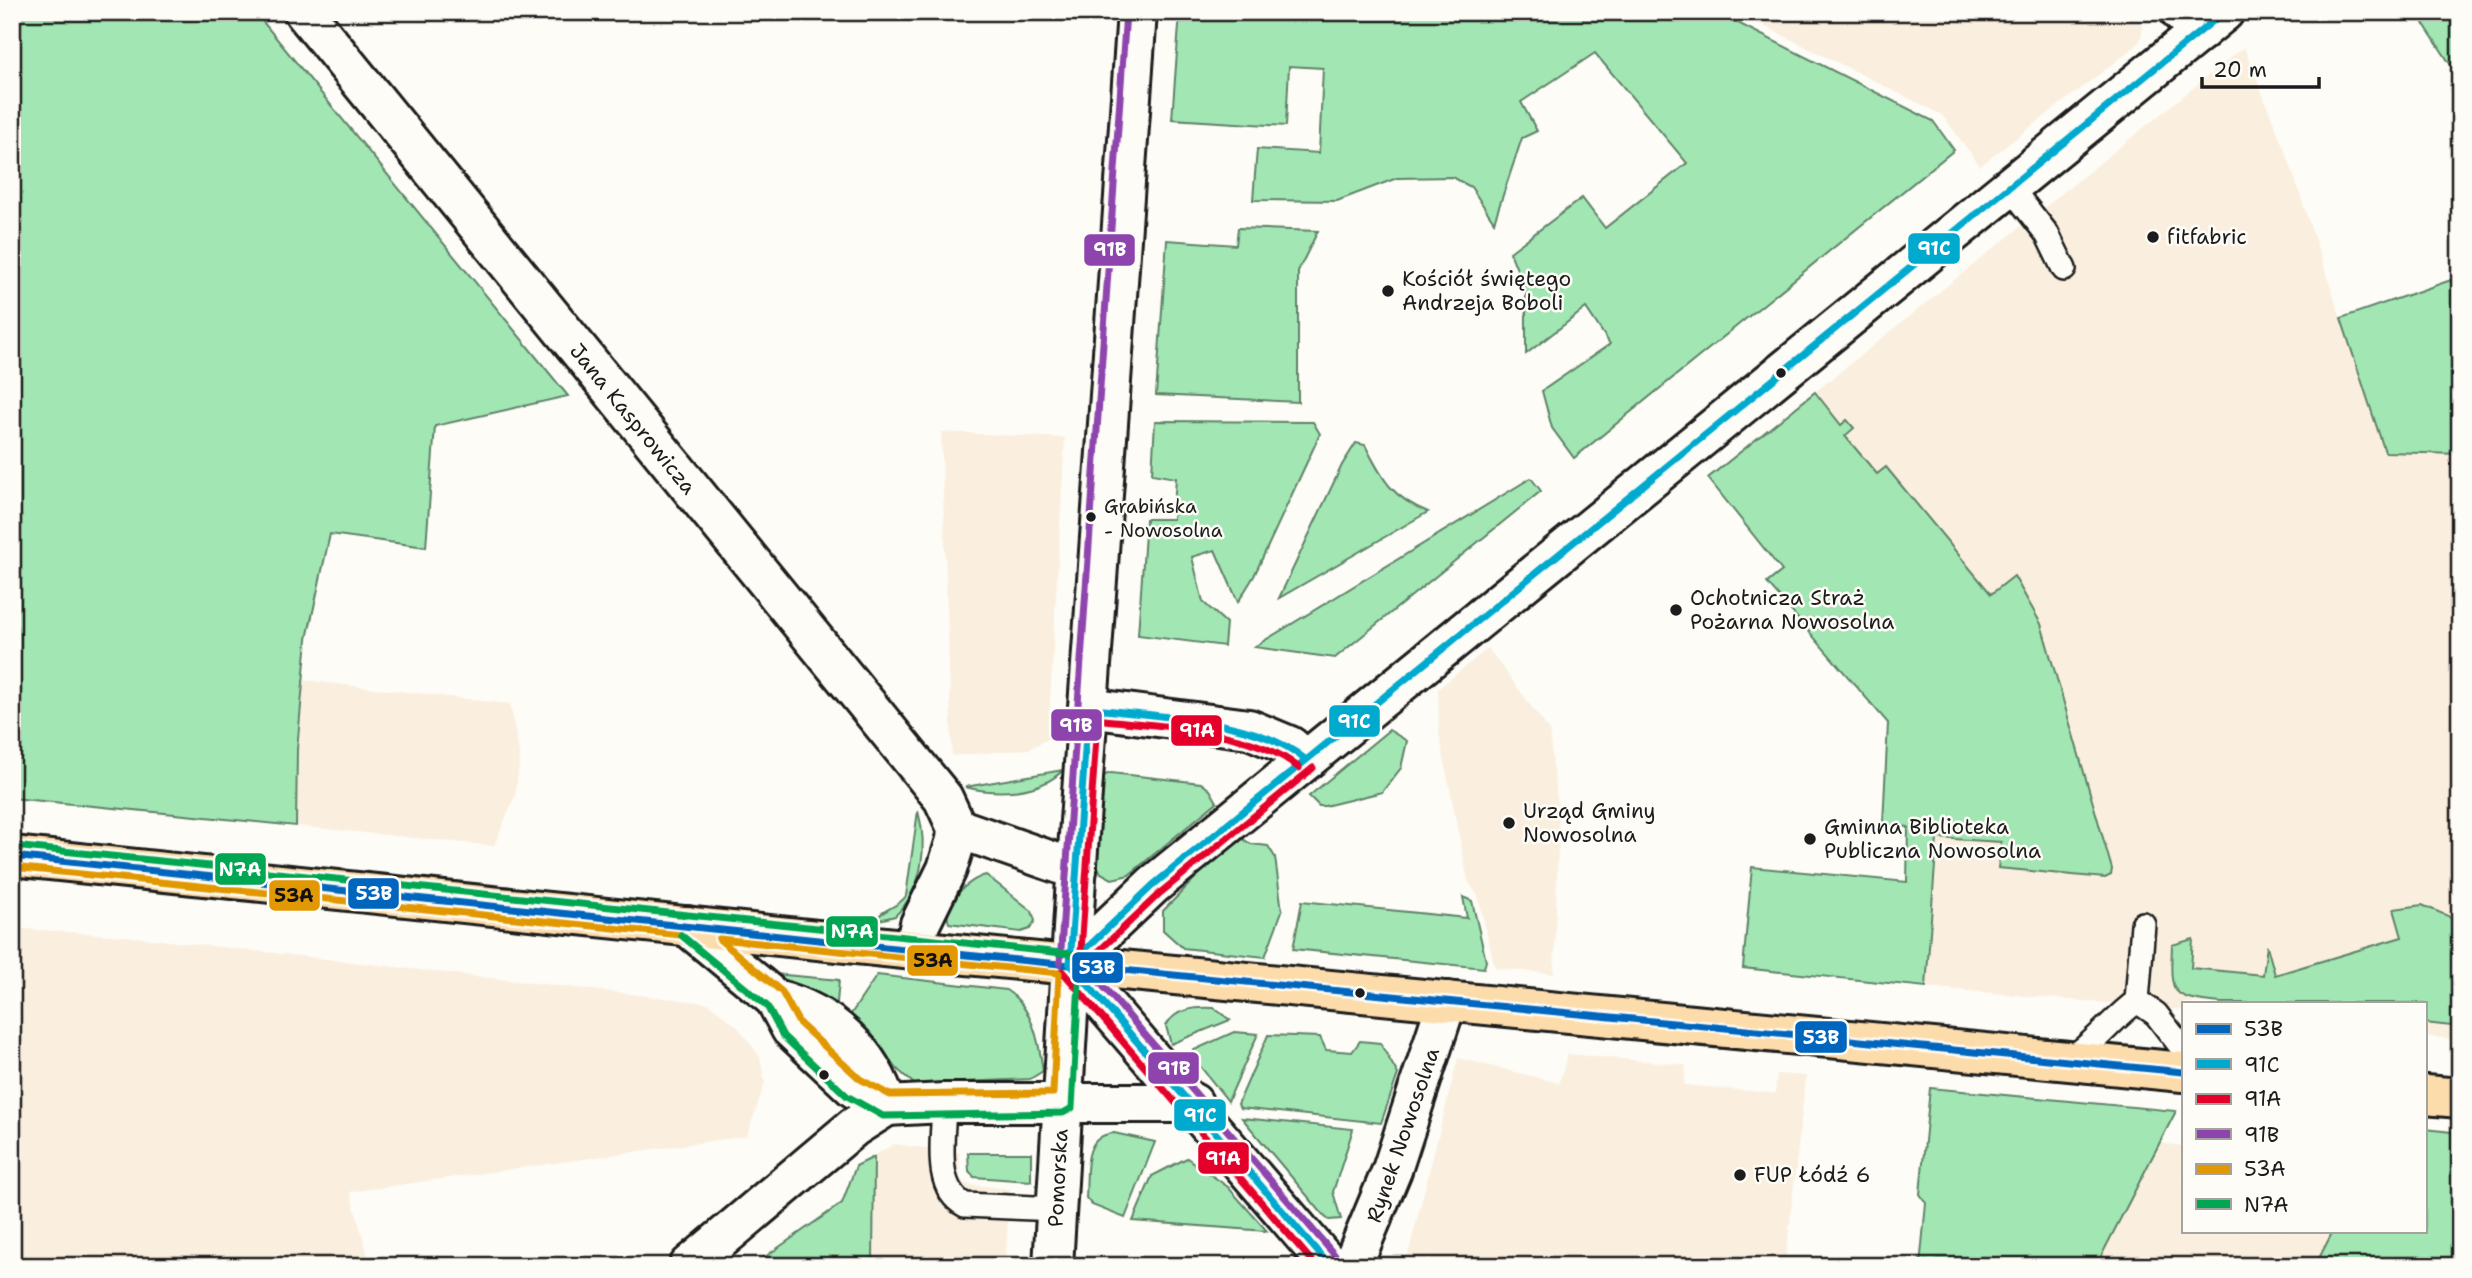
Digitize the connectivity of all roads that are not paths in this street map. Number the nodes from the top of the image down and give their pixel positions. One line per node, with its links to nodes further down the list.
1 (304, 12): 8 (street, Jana Kasprowicza)
2 (1137, 12): 6 (street, Pomorska)
3 (2202, 18): 4 (street)
4 (2010, 187): 5 (lane); 7 (street)
5 (2064, 269)
6 (1088, 708): 7 (street); 10 (street, Pomorska)
7 (1307, 760): 14 (street)
8 (957, 828): 10 (street); 13 (street)
9 (12, 856): 12 (main road)
10 (1077, 870): 14 (street, Pomorska)
11 (2143, 924): 16 (lane)
12 (687, 926): 13 (main road); 25 (street)
13 (914, 950): 14 (main road)
14 (1070, 964): 15 (main road); 23 (street, Pomorska); 24 (street)
15 (1447, 1001): 18 (main road); 30 (street, Rynek Nowosolna)
16 (2137, 1001): 17 (lane); 18 (lane)
17 (2182, 1048)
18 (2066, 1061): 19 (main road)
19 (2182, 1072)
20 (2426, 1095): 21 (main road)
21 (2460, 1098)
22 (944, 1103): 23 (street); 25 (street); 26 (lane)
23 (1063, 1103): 24 (street); 26 (street, Pomorska)
24 (1193, 1103): 29 (street)
25 (887, 1106): 27 (street)
26 (1056, 1209): 28 (street, Pomorska)
27 (689, 1266)
28 (1053, 1266)
29 (1331, 1266)
30 (1352, 1266)

